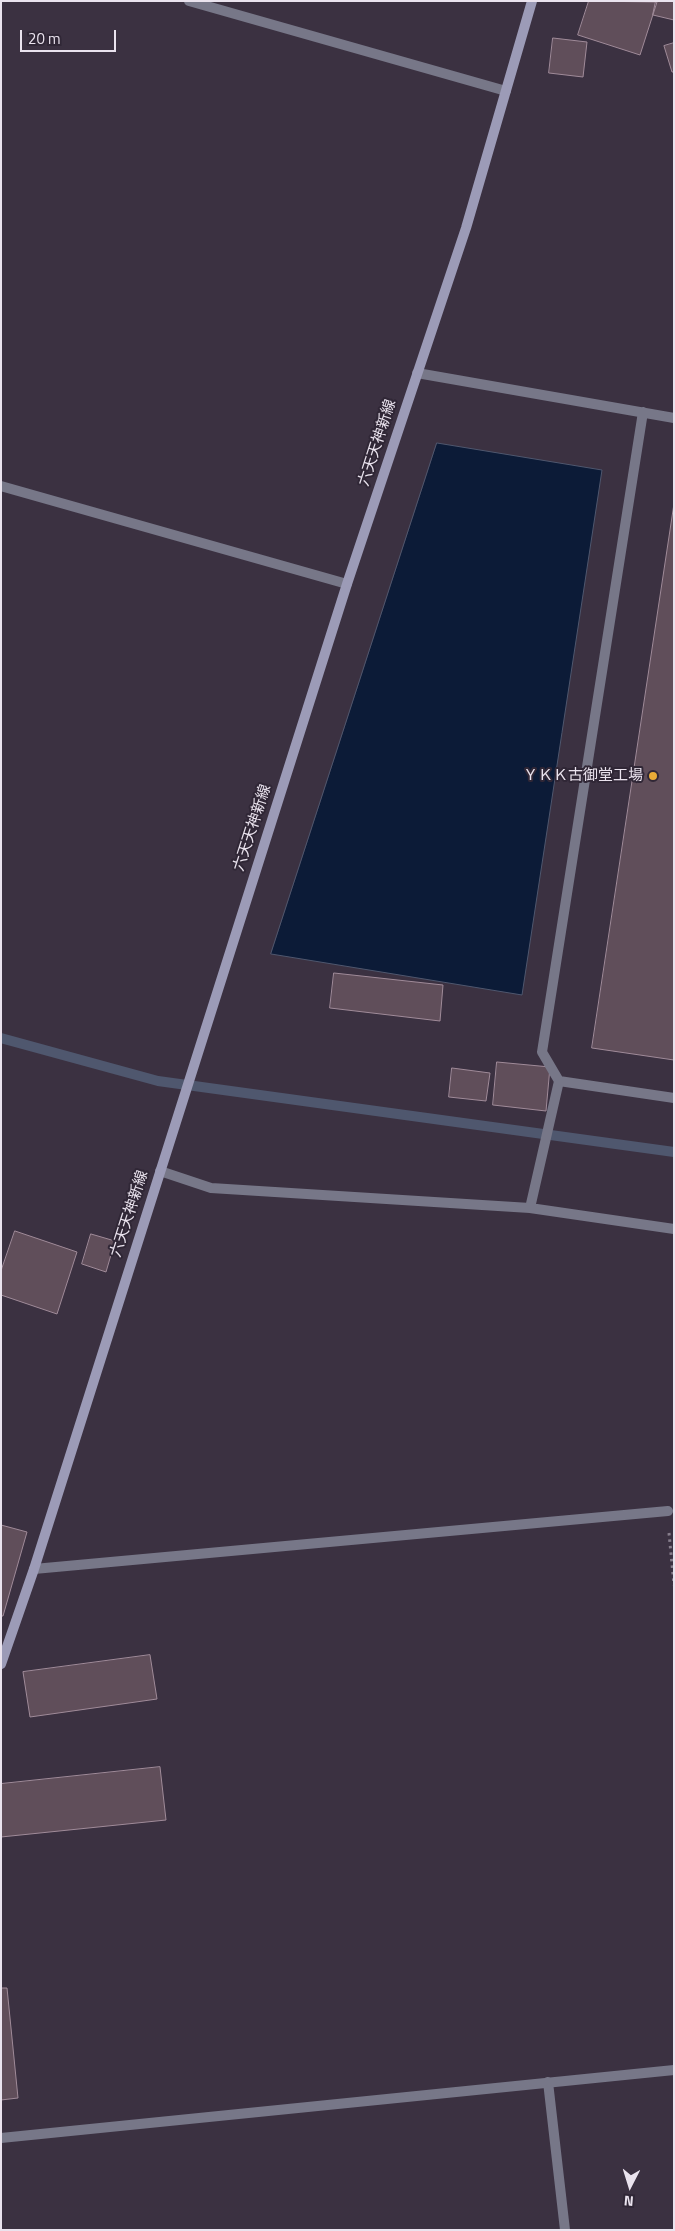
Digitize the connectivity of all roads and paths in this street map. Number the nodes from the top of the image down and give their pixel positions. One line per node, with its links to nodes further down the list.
1 (189, 1): 3 (street)
2 (532, 1): 3 (main road, 六天天神新線)
3 (506, 91): 4 (main road, 六天天神新線)
4 (417, 374): 5 (street); 8 (main road, 六天天神新線)
5 (643, 412): 6 (street); 9 (street)
6 (674, 418)
7 (1, 486): 8 (street)
8 (347, 584): 11 (main road, 六天天神新線)
9 (559, 1081): 10 (street); 12 (street)
10 (674, 1098)
11 (160, 1171): 12 (street); 15 (main road, 六天天神新線)
12 (530, 1208): 13 (street)
13 (674, 1229)
14 (668, 1511): 15 (street); 16 (path)
15 (34, 1569): 17 (main road, 六天天神新線)
16 (674, 1585)
17 (5, 1641): 18 (main road, 六天天神新線)
18 (1, 1664)
19 (674, 2070): 20 (street)
20 (548, 2082): 21 (street); 22 (street)
21 (1, 2138)
22 (565, 2230)

